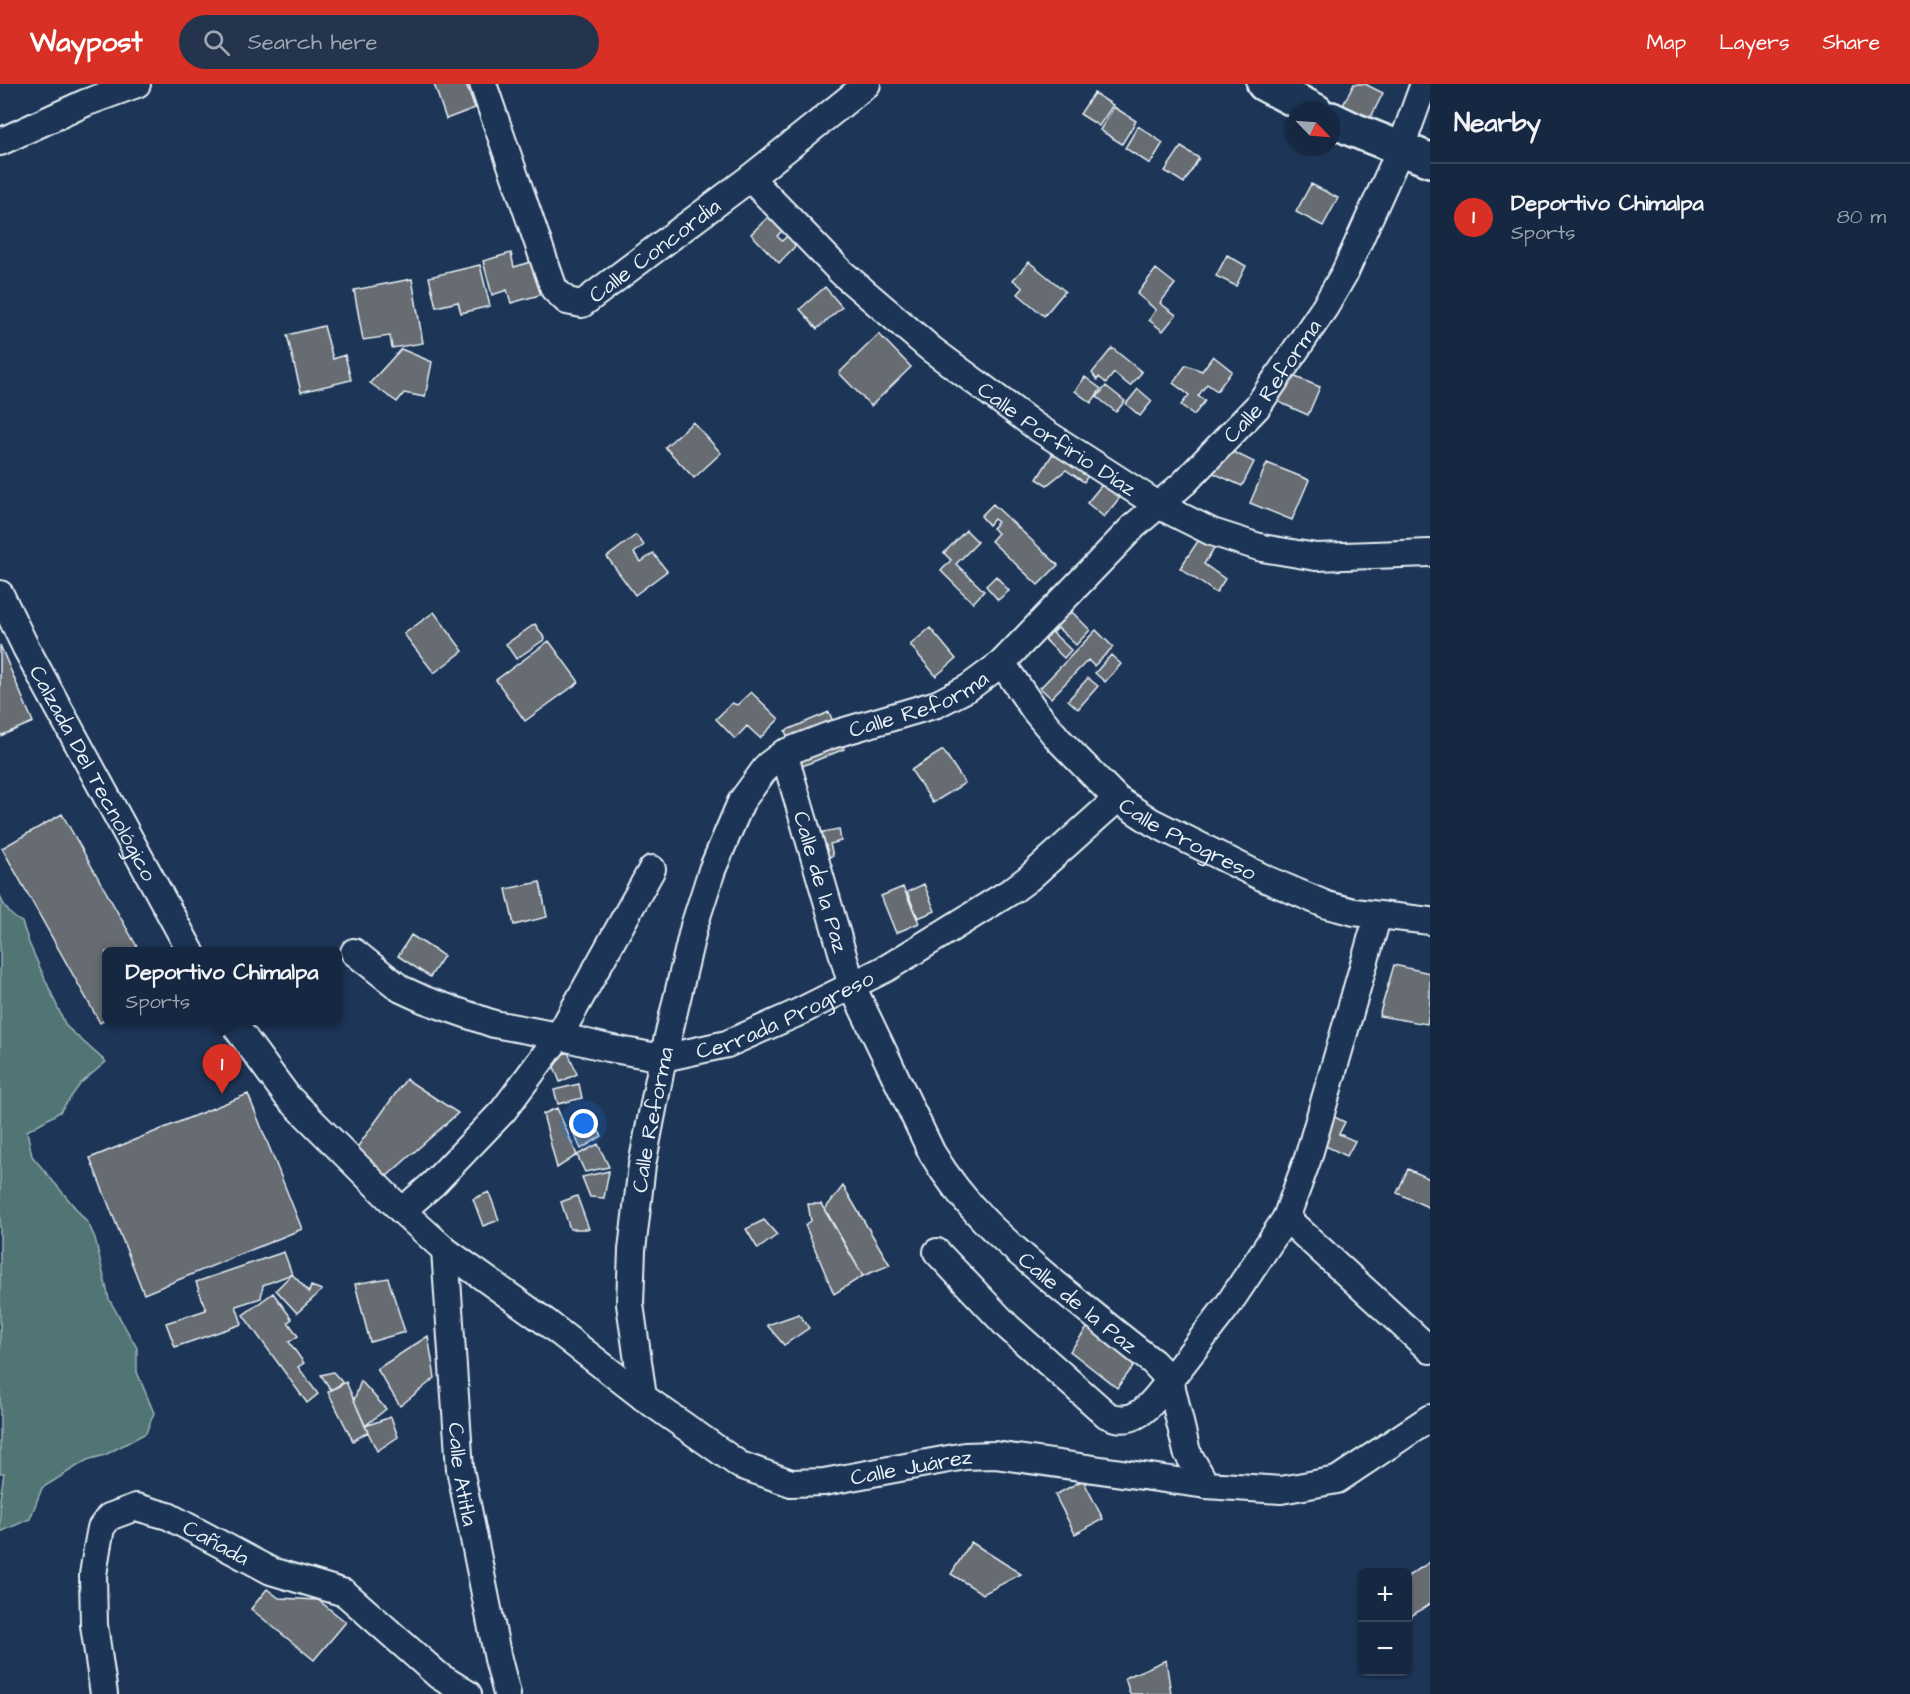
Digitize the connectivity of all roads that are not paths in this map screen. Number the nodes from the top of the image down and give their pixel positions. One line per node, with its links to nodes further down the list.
1 (137, 84): 6 (street)
2 (483, 84): 12 (street, Calle Concordia)
3 (867, 84): 12 (street, Calle Concordia)
4 (1264, 84): 7 (main road)
5 (1424, 84): 10 (street, Calle Reforma)
6 (85, 93): 9 (street)
7 (1299, 102)
8 (1340, 123): 10 (main road)
9 (0, 142)
10 (1400, 150): 11 (main road); 13 (street, Calle Reforma)
11 (1430, 160)
12 (750, 178): 13 (street, Calle Porfirio Díaz)
13 (1158, 505): 14 (street, Calle Porfirio Díaz); 16 (street, Calle Reforma)
14 (1430, 553)
15 (0, 594): 22 (street, Calzada Del Tecnológico)
16 (1002, 663): 17 (street, Calle Reforma); 18 (street, Calle Progreso)
17 (784, 753): 24 (street, Calle de la Paz); 27 (street, Calle Reforma)
18 (1117, 799): 20 (street, Calle Progreso); 24 (street, Cerrada Progreso)
19 (652, 869): 26 (street)
20 (1378, 915): 21 (street, Calle Progreso); 29 (street)
21 (1430, 921)
22 (189, 947)
23 (354, 952): 26 (street, Cerrada Progreso)
24 (852, 986): 27 (street, Cerrada Progreso); 33 (street, Calle de la Paz)
25 (234, 1025): 28 (street)
26 (559, 1036): 27 (street, Cerrada Progreso); 28 (street)
27 (663, 1058): 34 (street, Calle Reforma)
28 (402, 1211): 30 (street)
29 (1287, 1218): 32 (street); 33 (street)
30 (445, 1250): 34 (street, Calle Juárez); 39 (street, Calle Atitla)
31 (937, 1252): 33 (street)
32 (1430, 1350)
33 (1170, 1380): 36 (street)
34 (643, 1397): 36 (street, Calle Juárez)
35 (1430, 1418): 36 (street, Calle Juárez)
36 (1206, 1485)
37 (104, 1694): 38 (street, Cañada)
38 (468, 1694)
39 (507, 1694)

